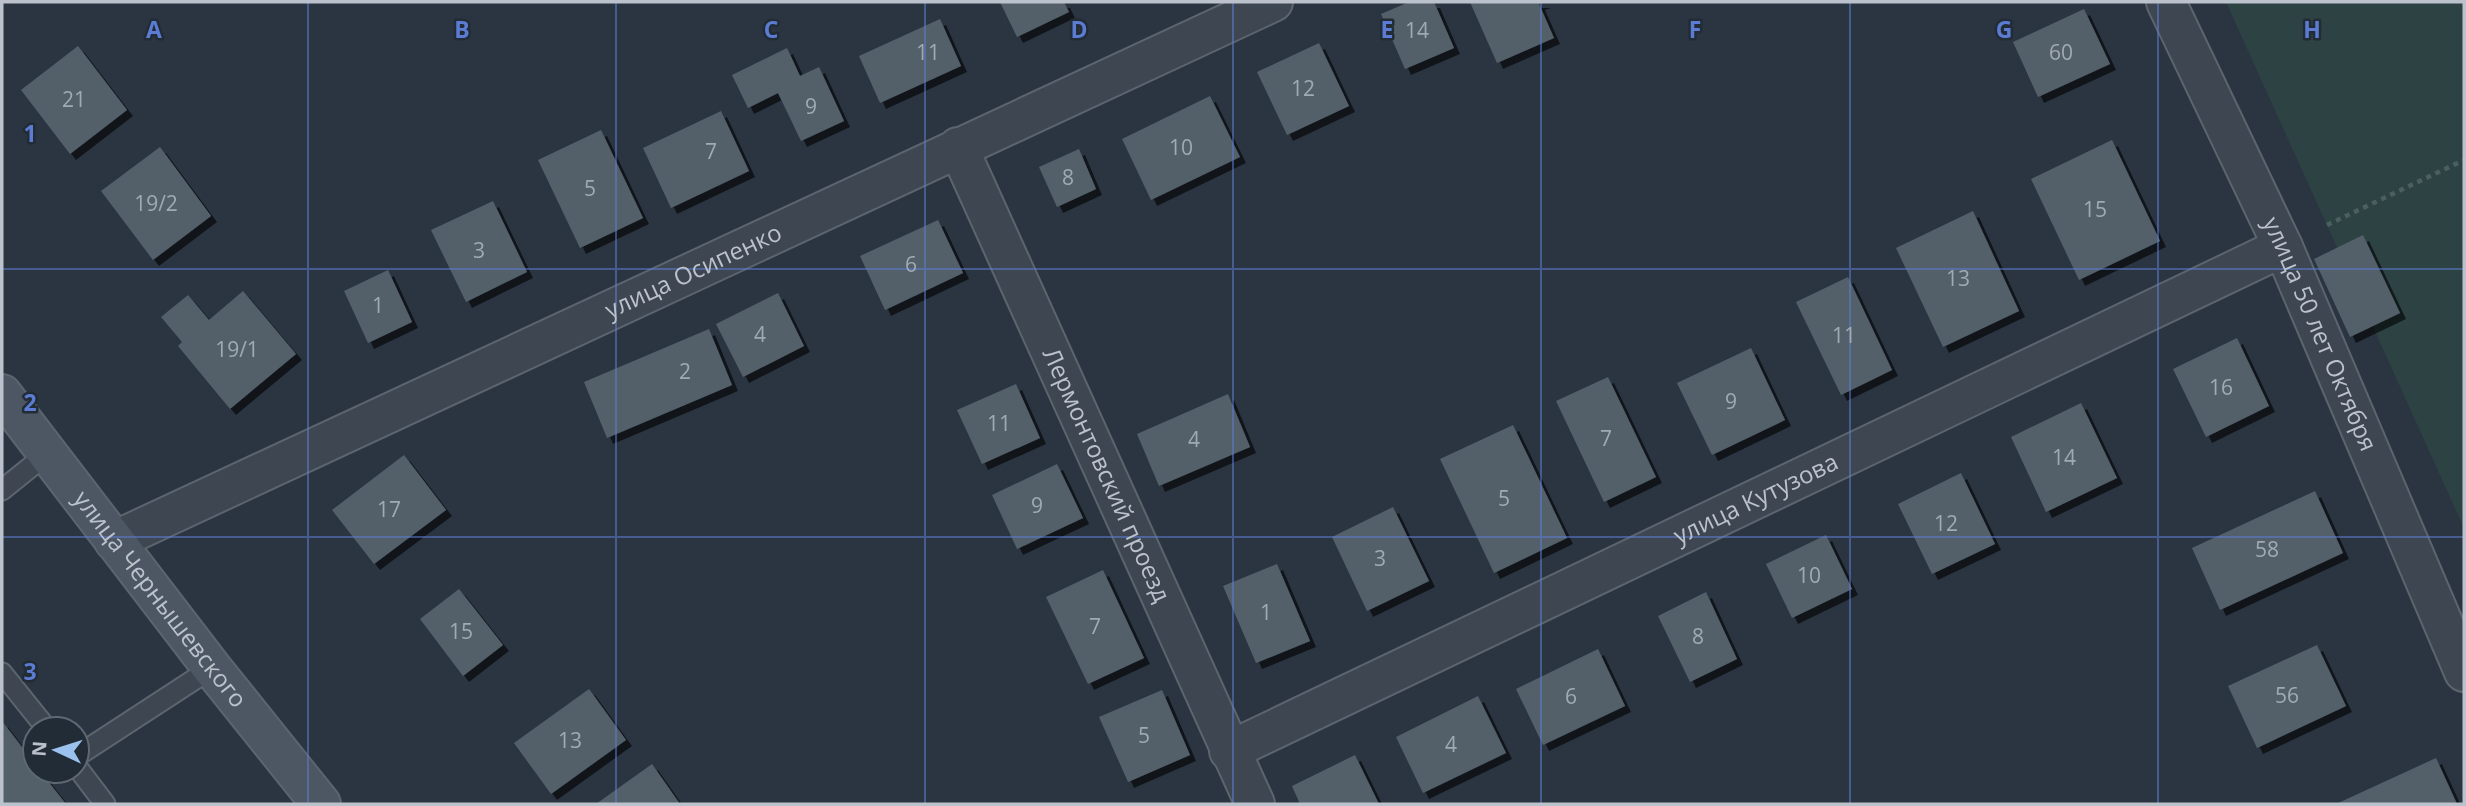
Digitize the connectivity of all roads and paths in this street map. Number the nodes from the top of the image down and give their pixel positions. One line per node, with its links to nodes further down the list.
1 (1273, 2): 3 (street, улица Осипенко)
2 (2166, 2): 6 (street, улица 50 лет Октября)
3 (958, 148): 10 (street, улица Осипенко); 16 (street, Лермонтовский проезд)
4 (2464, 160): 5 (path)
5 (2327, 225)
6 (2283, 247): 12 (street, улица 50 лет Октября); 16 (street, улица Кутузова)
7 (2, 394): 8 (main road, улица Чернышевского)
8 (48, 453): 9 (lane); 10 (main road, улица Чернышевского)
9 (2, 490)
10 (114, 541): 11 (main road, улица Чернышевского)
11 (212, 668): 15 (lane); 19 (main road, улица Чернышевского)
12 (2464, 672)
13 (2, 673): 14 (lane)
14 (36, 715)
15 (91, 747)
16 (1229, 751): 20 (street, Лермонтовский проезд)
17 (91, 785): 18 (lane)
18 (105, 804)
19 (321, 804)
20 (1255, 804)

